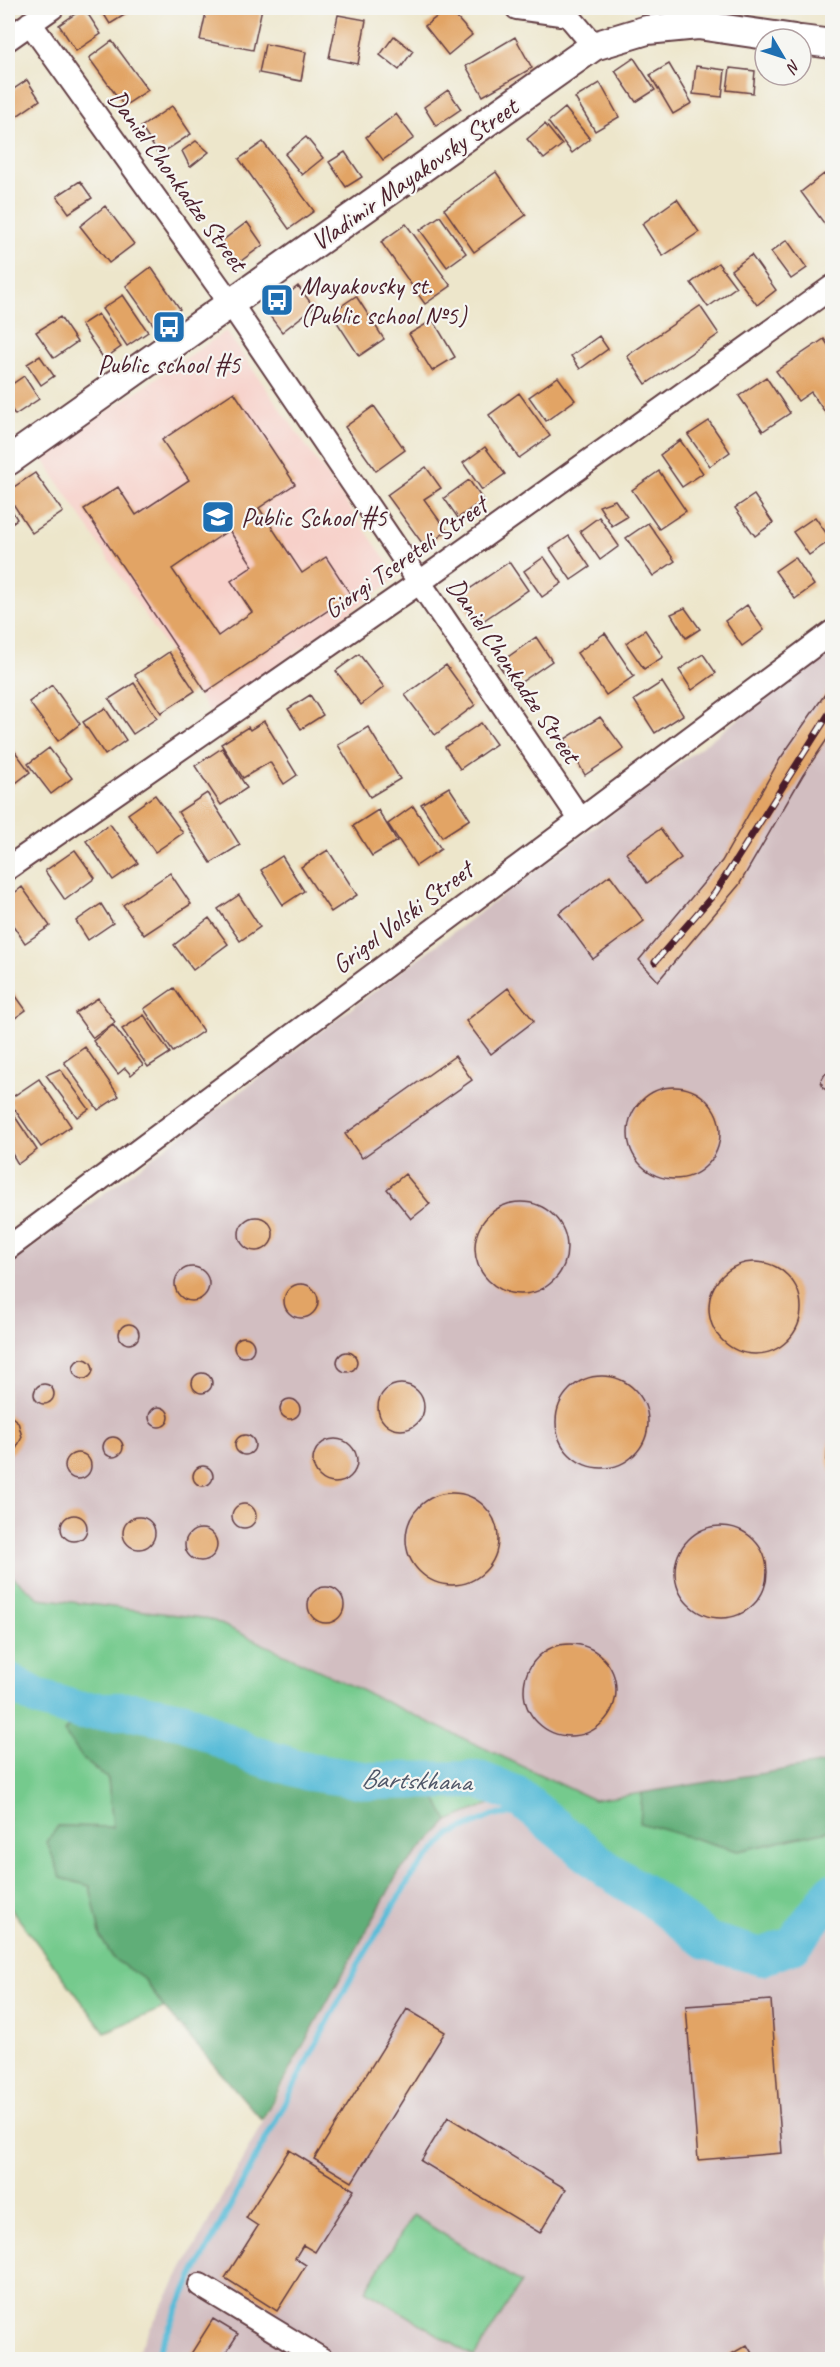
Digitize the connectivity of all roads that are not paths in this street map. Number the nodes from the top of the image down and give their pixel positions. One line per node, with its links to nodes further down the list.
1 (52, 8): 4 (street)
2 (517, 8): 3 (street)
3 (565, 11): 9 (street)
4 (30, 23): 6 (street); 11 (street, Daniel Chonkadze Street)
5 (753, 33): 9 (main road, Vladimir Mayakovsky Street)
6 (8, 39)
7 (813, 42): 8 (main road)
8 (832, 44)
9 (594, 46): 11 (main road, Vladimir Mayakovsky Street)
10 (832, 286): 13 (street, Giorgi Tsereteli Street)
11 (231, 304): 12 (main road, Vladimir Mayakovsky Street); 13 (street, Daniel Chonkadze Street)
12 (8, 461)
13 (420, 582): 15 (street, Daniel Chonkadze Street); 16 (street, Giorgi Tsereteli Street)
14 (832, 632): 15 (street, Grigol Volski Street)
15 (580, 819): 17 (street, Grigol Volski Street)
16 (8, 868)
17 (8, 1248)
18 (200, 2285): 19 (street)
19 (323, 2360)

